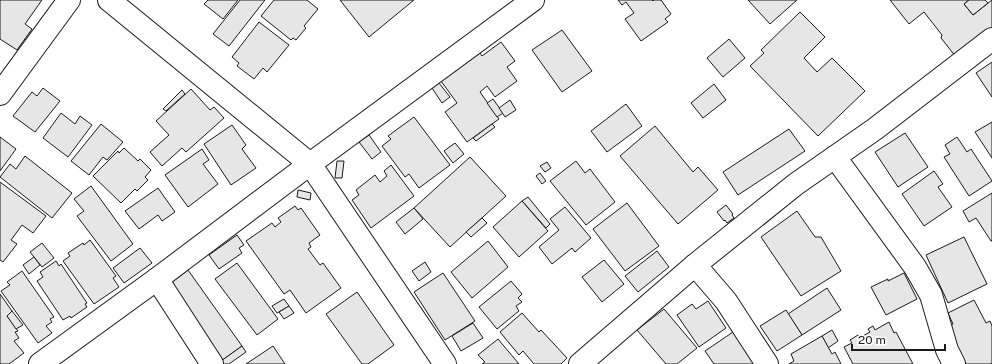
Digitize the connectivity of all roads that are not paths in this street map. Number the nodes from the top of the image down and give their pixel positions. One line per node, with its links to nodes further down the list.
1 (69, 0): 5 (street)
2 (109, 0): 7 (street)
3 (534, 0): 7 (street)
4 (992, 39): 6 (street)
5 (0, 94)
6 (835, 157): 8 (street); 15 (street)
7 (310, 164): 9 (street); 12 (street)
8 (695, 265): 13 (street); 14 (street)
9 (157, 279): 10 (street); 11 (street)
10 (40, 364)
11 (212, 364)
12 (445, 364)
13 (580, 364)
14 (767, 364)
15 (954, 364)

